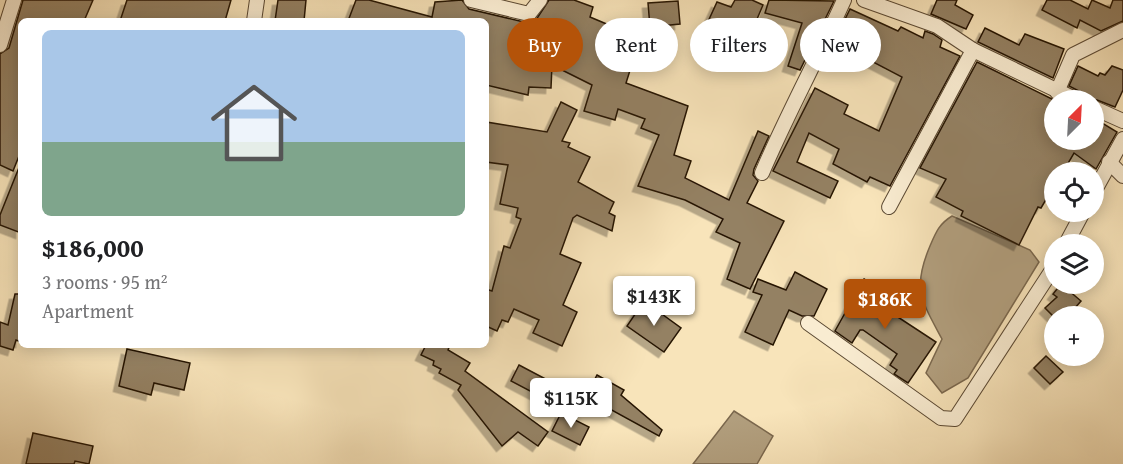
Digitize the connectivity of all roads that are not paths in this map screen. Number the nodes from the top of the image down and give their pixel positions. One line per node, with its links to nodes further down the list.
1 (14, 0): 9 (street)
2 (257, 0): 7 (street)
3 (471, 0): 4 (street)
4 (540, 0)
5 (844, 0): 18 (street)
6 (870, 1): 10 (street)
7 (254, 18)
8 (1123, 30): 12 (street)
9 (0, 42)
10 (973, 50): 11 (street); 20 (street)
11 (1053, 90)
12 (1058, 90)
13 (1104, 112): 14 (street)
14 (1123, 121)
15 (1123, 139): 16 (street)
16 (1108, 162): 17 (street); 19 (street)
17 (1104, 171)
18 (762, 173)
19 (1123, 176)
20 (888, 207)
21 (1044, 282): 22 (street)
22 (808, 323)

